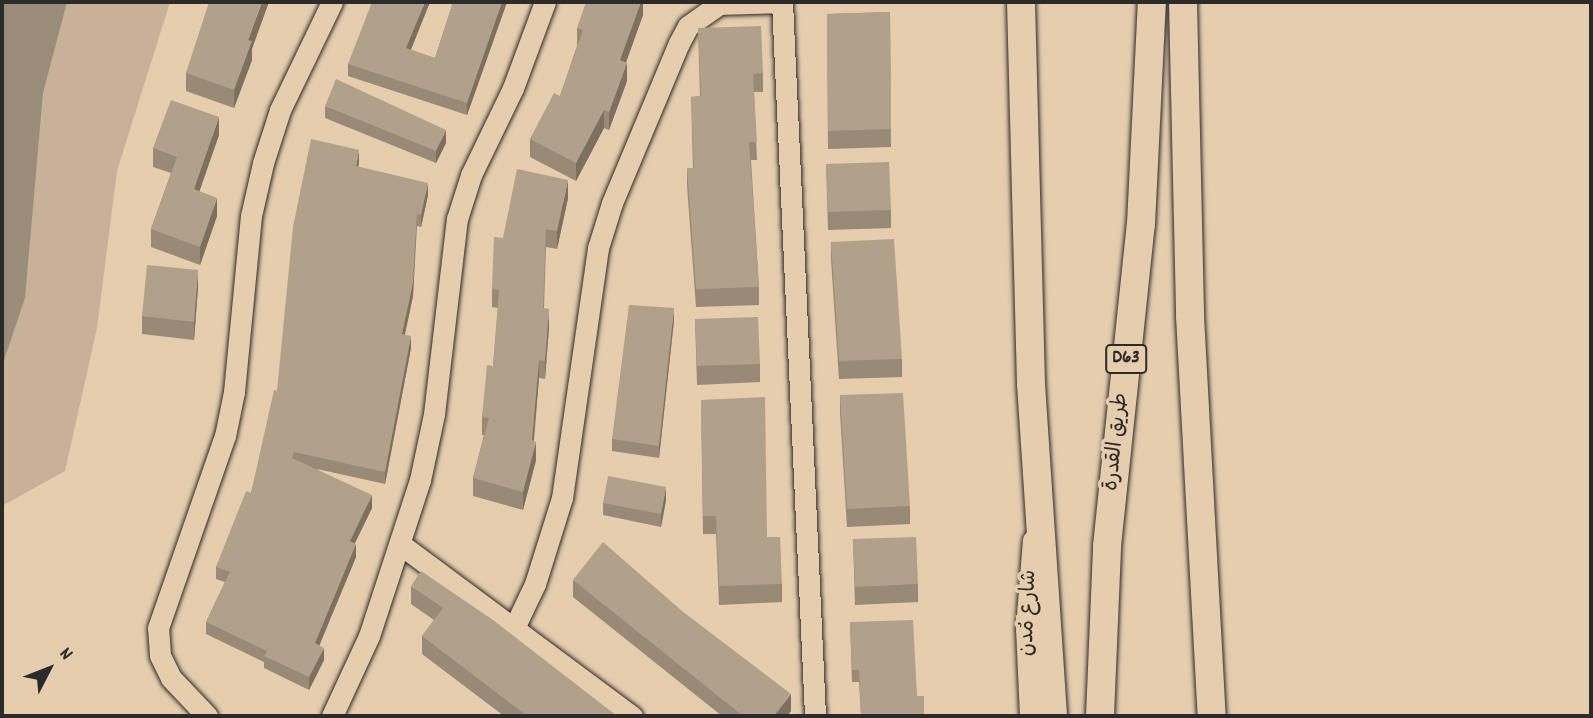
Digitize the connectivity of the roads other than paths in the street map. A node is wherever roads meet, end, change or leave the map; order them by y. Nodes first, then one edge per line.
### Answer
1 (332, 2) edge
2 (545, 2) edge
3 (1021, 2) edge
4 (1152, 2) edge
5 (1183, 2) edge
6 (1204, 2) edge
7 (1185, 83) junction
8 (1038, 510) junction
9 (400, 544) junction
10 (514, 628) junction
11 (207, 716) edge
12 (332, 716) edge
13 (632, 716) edge
14 (815, 716) edge
15 (1030, 716) edge
16 (1053, 716) edge
17 (1100, 716) edge
18 (1212, 716) edge

1 - 11 street
2 - 9 street
3 - 8 main road
4 - 17 main road, طريق القدرة / D63
5 - 7 main road
6 - 7 main road
7 - 18 main road
8 - 15 street, شارع مُدن
8 - 16 main road
9 - 10 street
9 - 12 street
10 - 13 street
10 - 14 street

